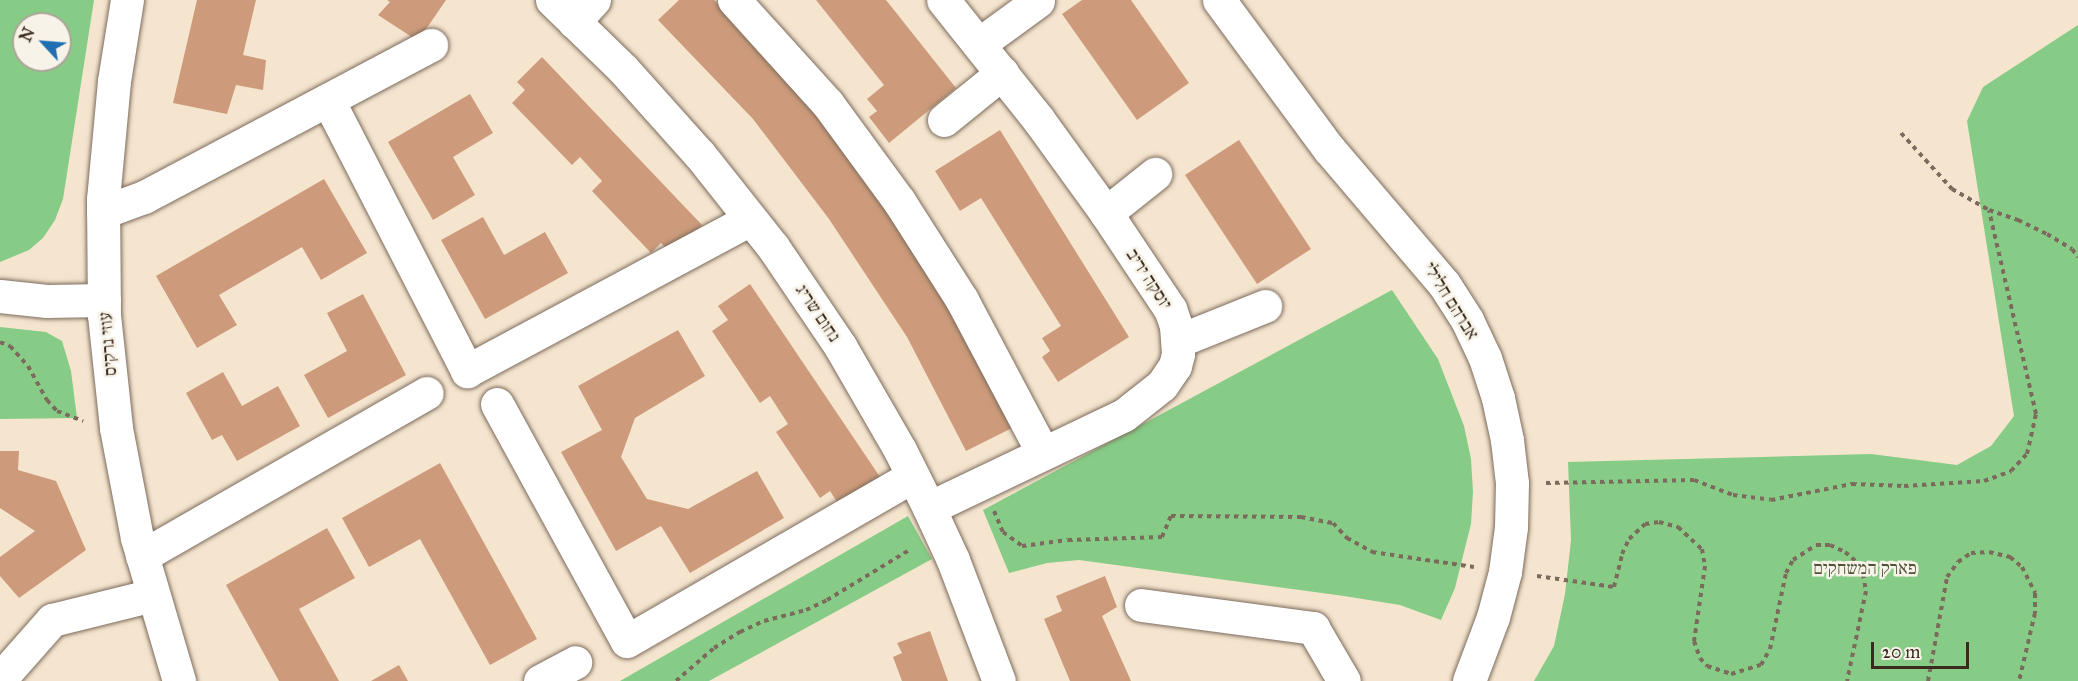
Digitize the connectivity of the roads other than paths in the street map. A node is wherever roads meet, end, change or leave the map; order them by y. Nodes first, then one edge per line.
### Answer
1 (127, 0) edge
2 (734, 0) edge
3 (943, 0) edge
4 (1219, 0) edge
5 (1038, 1) edge
6 (574, 7) edge
7 (980, 44) junction
8 (431, 45) dead end
9 (1002, 72) junction
10 (328, 100) junction
11 (944, 120) dead end
12 (1155, 174) dead end
13 (103, 212) junction
14 (1106, 213) junction
15 (750, 219) junction
16 (0, 296) edge
17 (104, 300) junction
18 (1265, 306) dead end
19 (1178, 341) junction
20 (427, 393) dead end
21 (496, 404) dead end
22 (1043, 453) junction
23 (913, 476) junction
24 (934, 520) junction
25 (142, 556) junction
26 (153, 595) junction
27 (1141, 605) dead end
28 (6, 660) edge
29 (575, 662) dead end
30 (1470, 675) edge
31 (179, 681) edge
32 (540, 681) edge
33 (999, 681) edge
34 (1344, 681) edge

1 - 13 street, עוזי נרקיס
2 - 22 street
3 - 7 street, יוסקה יריב
4 - 30 street, אברהם חלילי
5 - 7 street
6 - 15 street, נחום שריג
7 - 9 street, יוסקה יריב
8 - 10 street
9 - 11 street
9 - 14 street, יוסקה יריב
10 - 13 street
10 - 15 street
12 - 14 street
13 - 17 street, עוזי נרקיס
14 - 19 street, יוסקה יריב
15 - 23 street, נחום שריג
16 - 17 street
17 - 25 street, עוזי נרקיס
18 - 19 street
19 - 22 street, יוסקה יריב
20 - 25 street
21 - 23 street
22 - 24 street, יוסקה יריב
23 - 24 street, נחום שריג
24 - 33 street, נחום שריג
25 - 26 street, עוזי נרקיס
26 - 28 street
26 - 31 street, עוזי נרקיס
27 - 34 street
29 - 32 street

